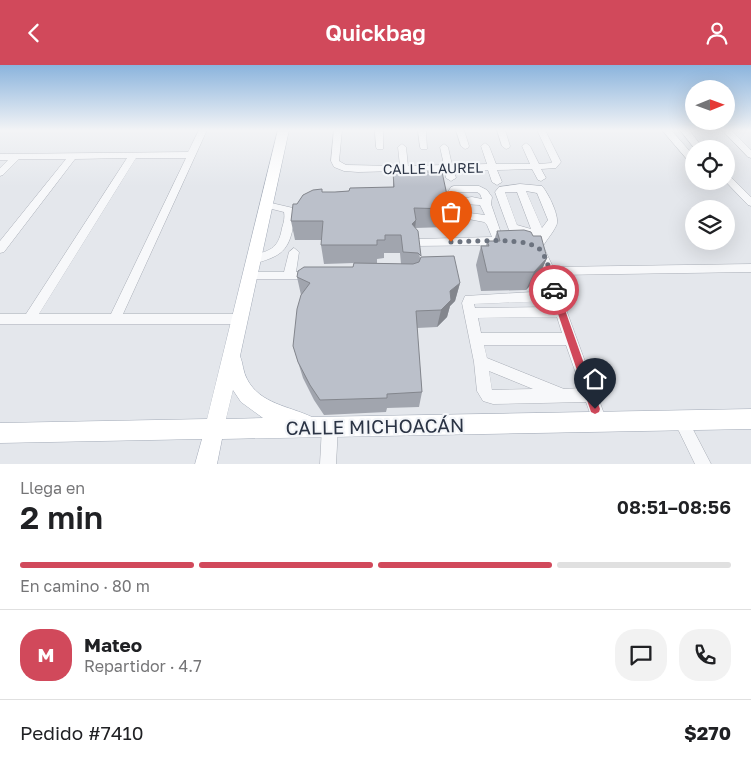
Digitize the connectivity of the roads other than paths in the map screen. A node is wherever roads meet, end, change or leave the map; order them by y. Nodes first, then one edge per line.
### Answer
1 (195, 149) edge
2 (280, 149) edge
3 (336, 149) edge
4 (402, 149) edge
5 (444, 149) edge
6 (486, 149) edge
7 (527, 149) edge
8 (550, 149) edge
9 (133, 155) junction
10 (192, 155) junction
11 (73, 156) junction
12 (0, 157) edge
13 (16, 157) junction
14 (536, 166) junction
15 (449, 167) junction
16 (493, 167) junction
17 (404, 168) junction
18 (358, 169) junction
19 (0, 173) edge
20 (451, 178) dead end
21 (541, 178) dead end
22 (405, 179) edge
23 (358, 181) dead end
24 (497, 182) dead end
25 (735, 186) edge
26 (520, 187) junction
27 (751, 203) edge
28 (267, 205) junction
29 (491, 222) junction
30 (541, 233) junction
31 (511, 242) junction
32 (417, 243) edge
33 (537, 247) junction
34 (0, 249) edge
35 (294, 252) dead end
36 (252, 268) junction
37 (751, 268) edge
38 (549, 271) junction
39 (289, 276) junction
40 (326, 276) edge
41 (555, 296) junction
42 (560, 312) junction
43 (471, 313) junction
44 (115, 318) junction
45 (0, 319) edge
46 (29, 319) junction
47 (239, 319) junction
48 (475, 339) junction
49 (570, 339) junction
50 (232, 353) junction
51 (481, 362) junction
52 (566, 395) junction
53 (590, 395) junction
54 (751, 419) edge
55 (681, 421) junction
56 (600, 422) junction
57 (322, 427) junction
58 (214, 430) junction
59 (0, 433) edge
60 (206, 464) edge
61 (328, 464) edge
62 (703, 464) edge

1 - 10 street
2 - 28 main road
3 - 18 street, CALLE LAUREL
4 - 17 street
5 - 15 street
6 - 16 street
7 - 14 street
8 - 14 street, CALLE LAUREL
9 - 10 street
9 - 11 street
9 - 46 street
10 - 44 street
11 - 13 street
11 - 34 street
12 - 13 street
13 - 19 street
14 - 16 street, CALLE LAUREL
14 - 21 street
15 - 16 street, CALLE LAUREL
15 - 17 street, CALLE LAUREL
15 - 20 street
16 - 24 street
17 - 18 street, CALLE LAUREL
17 - 22 street
18 - 23 street
25 - 27 street
26 - 30 street
26 - 30 street
26 - 30 street
28 - 36 main road
28 - 36 street
29 - 29 street
29 - 31 street
30 - 33 street
31 - 32 street
31 - 33 street
33 - 38 street
35 - 39 street
36 - 39 street
36 - 47 main road
37 - 38 street
38 - 41 street
39 - 40 street
41 - 42 street
41 - 43 street
42 - 43 street
42 - 49 street
43 - 48 street
44 - 46 street
44 - 47 street
45 - 46 street
47 - 50 main road
48 - 49 street
48 - 51 street
49 - 53 street
50 - 57 main road
50 - 58 main road
51 - 52 street
51 - 52 street
52 - 53 street
53 - 56 street
54 - 55 main road, CALLE MICHOACÁN
55 - 56 main road, CALLE MICHOACÁN
55 - 62 street
56 - 57 main road, CALLE MICHOACÁN
57 - 58 main road, CALLE MICHOACÁN
57 - 61 street
58 - 59 main road, CALLE MICHOACÁN
58 - 60 main road

